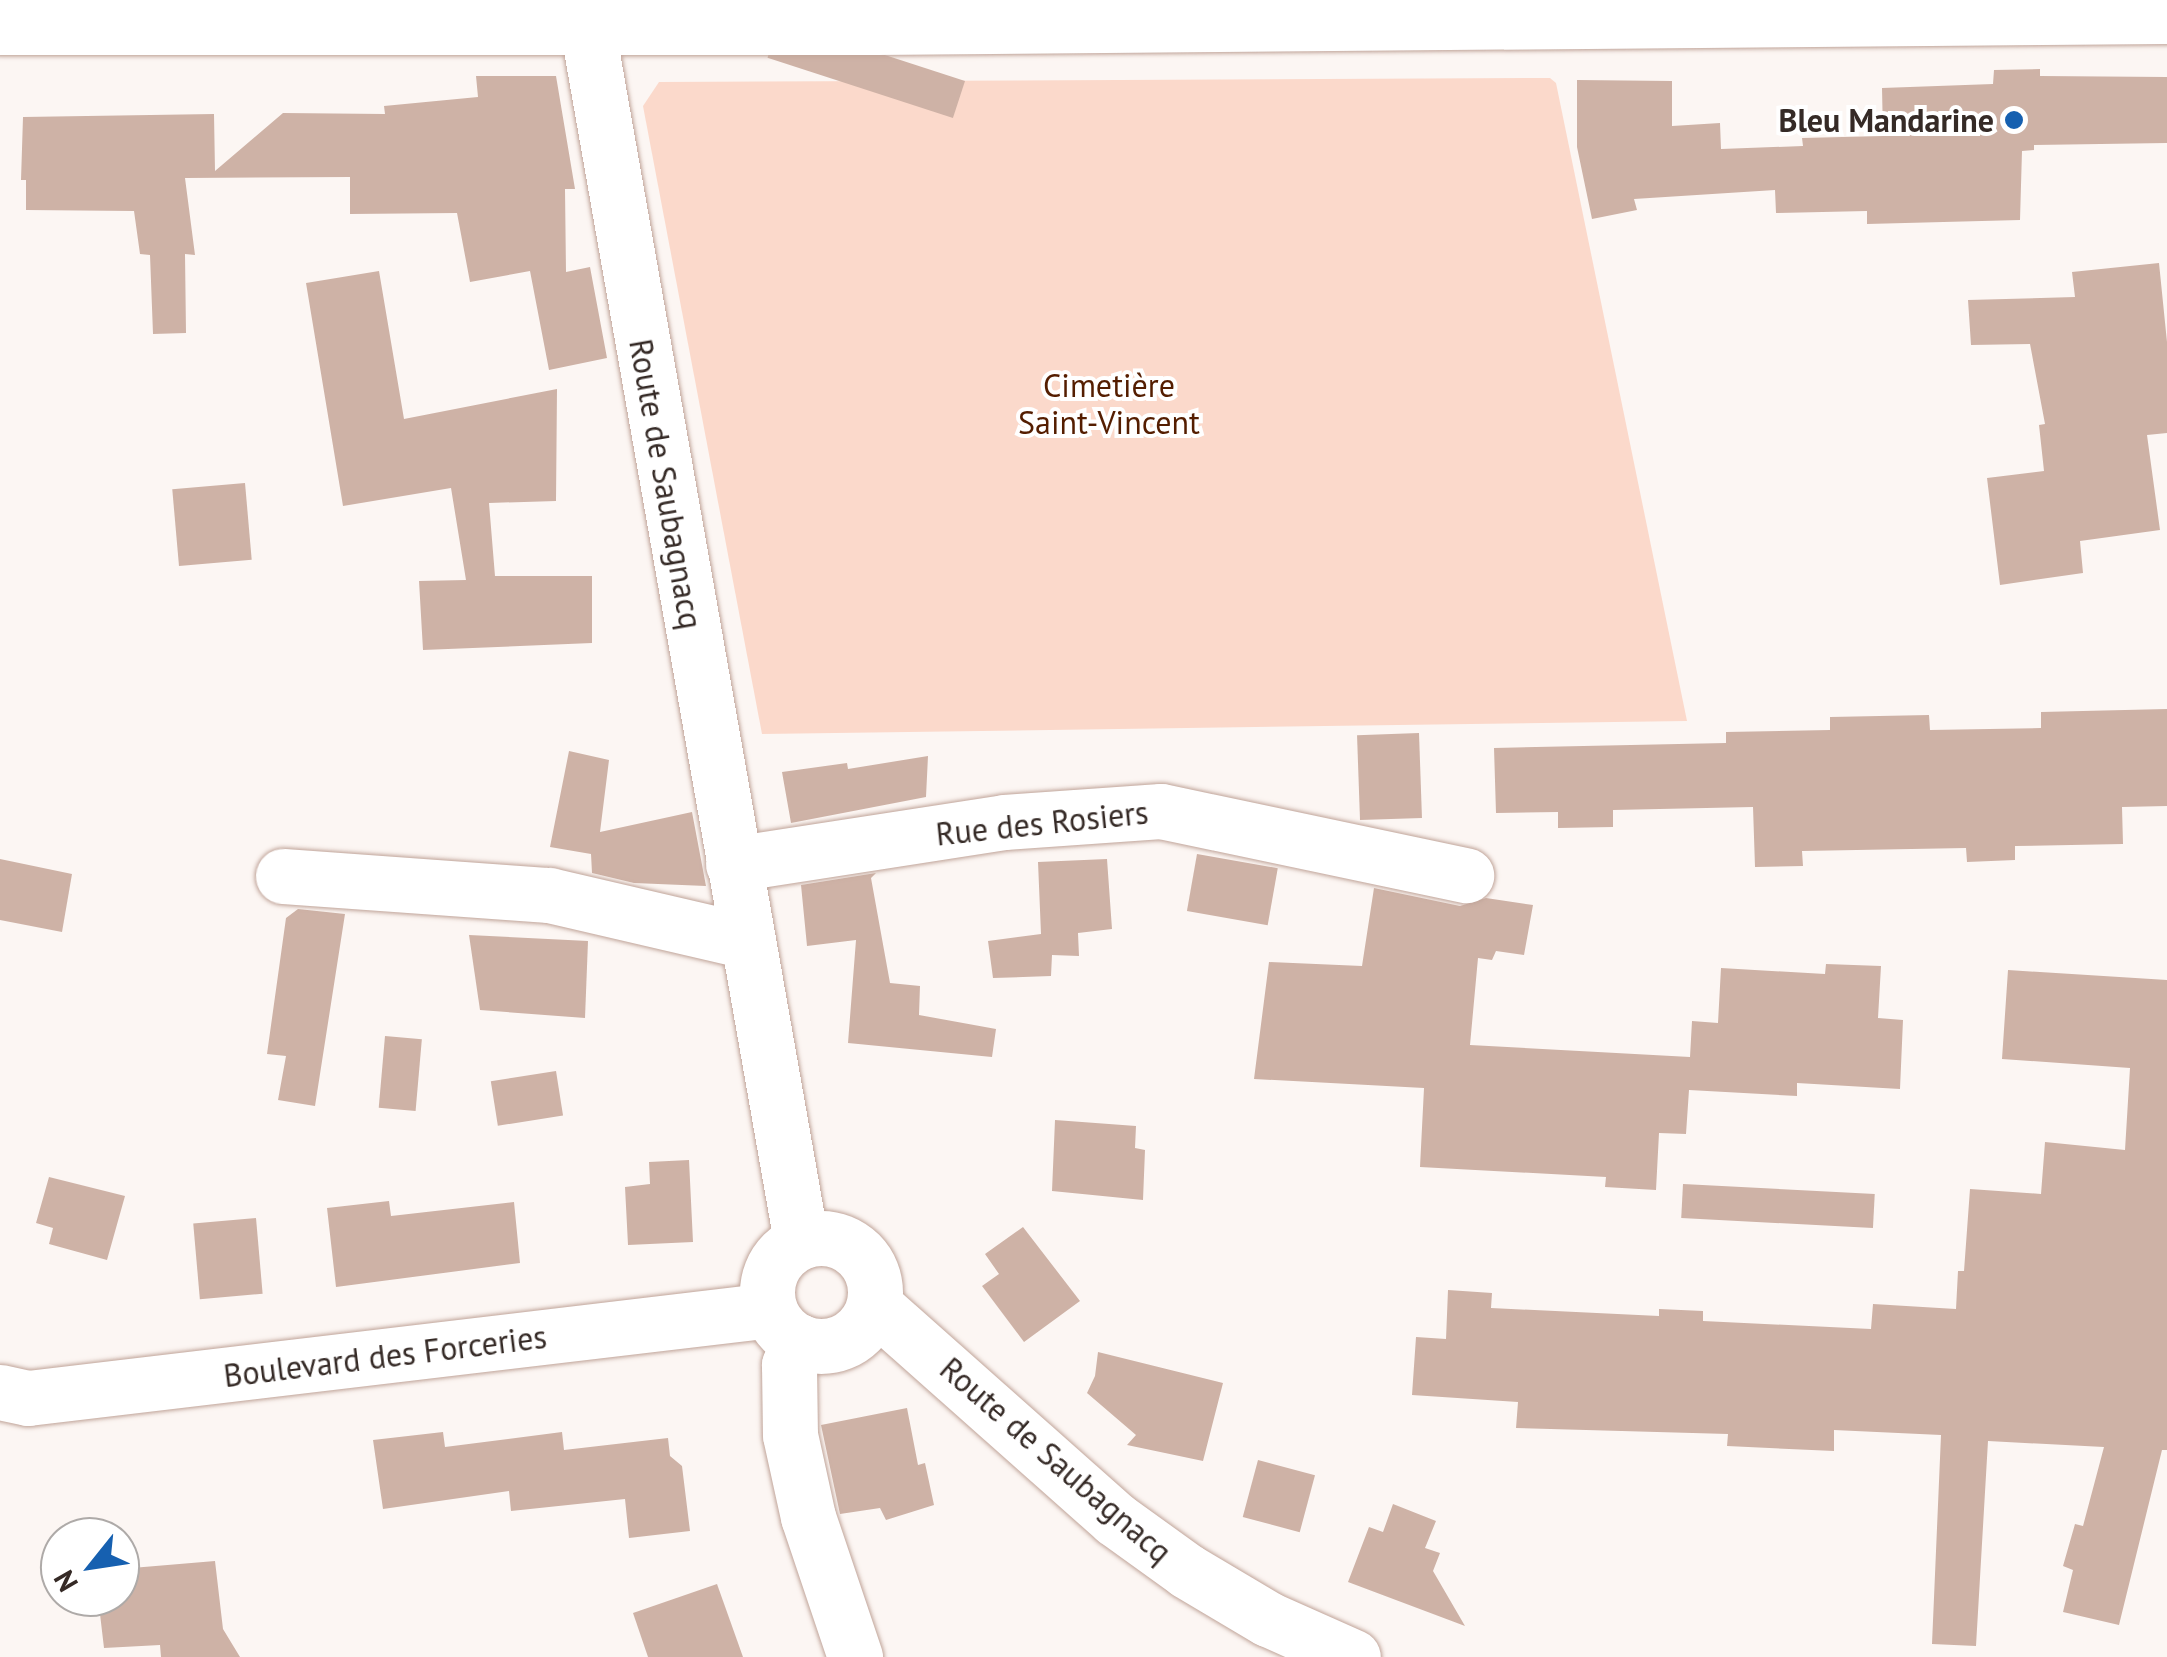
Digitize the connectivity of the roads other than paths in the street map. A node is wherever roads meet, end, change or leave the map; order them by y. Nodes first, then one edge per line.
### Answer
1 (758, 13) edge
2 (2167, 16) edge
3 (586, 26) junction
4 (0, 27) edge
5 (733, 864) junction
6 (1466, 875) dead end
7 (282, 876) dead end
8 (746, 941) junction
9 (802, 1240) junction
10 (874, 1305) junction
11 (784, 1325) junction
12 (0, 1392) edge
13 (856, 1657) edge
14 (1353, 1657) edge

1 - 2 street
1 - 3 street
3 - 4 street
3 - 5 street, Route de Saubagnacq
5 - 6 street, Rue des Rosiers
5 - 8 street, Route de Saubagnacq
7 - 8 street
8 - 9 street, Route de Saubagnacq
9 - 10 street
9 - 11 street
10 - 11 street
10 - 14 street, Route de Saubagnacq
11 - 12 street, Boulevard des Forceries
11 - 13 street

